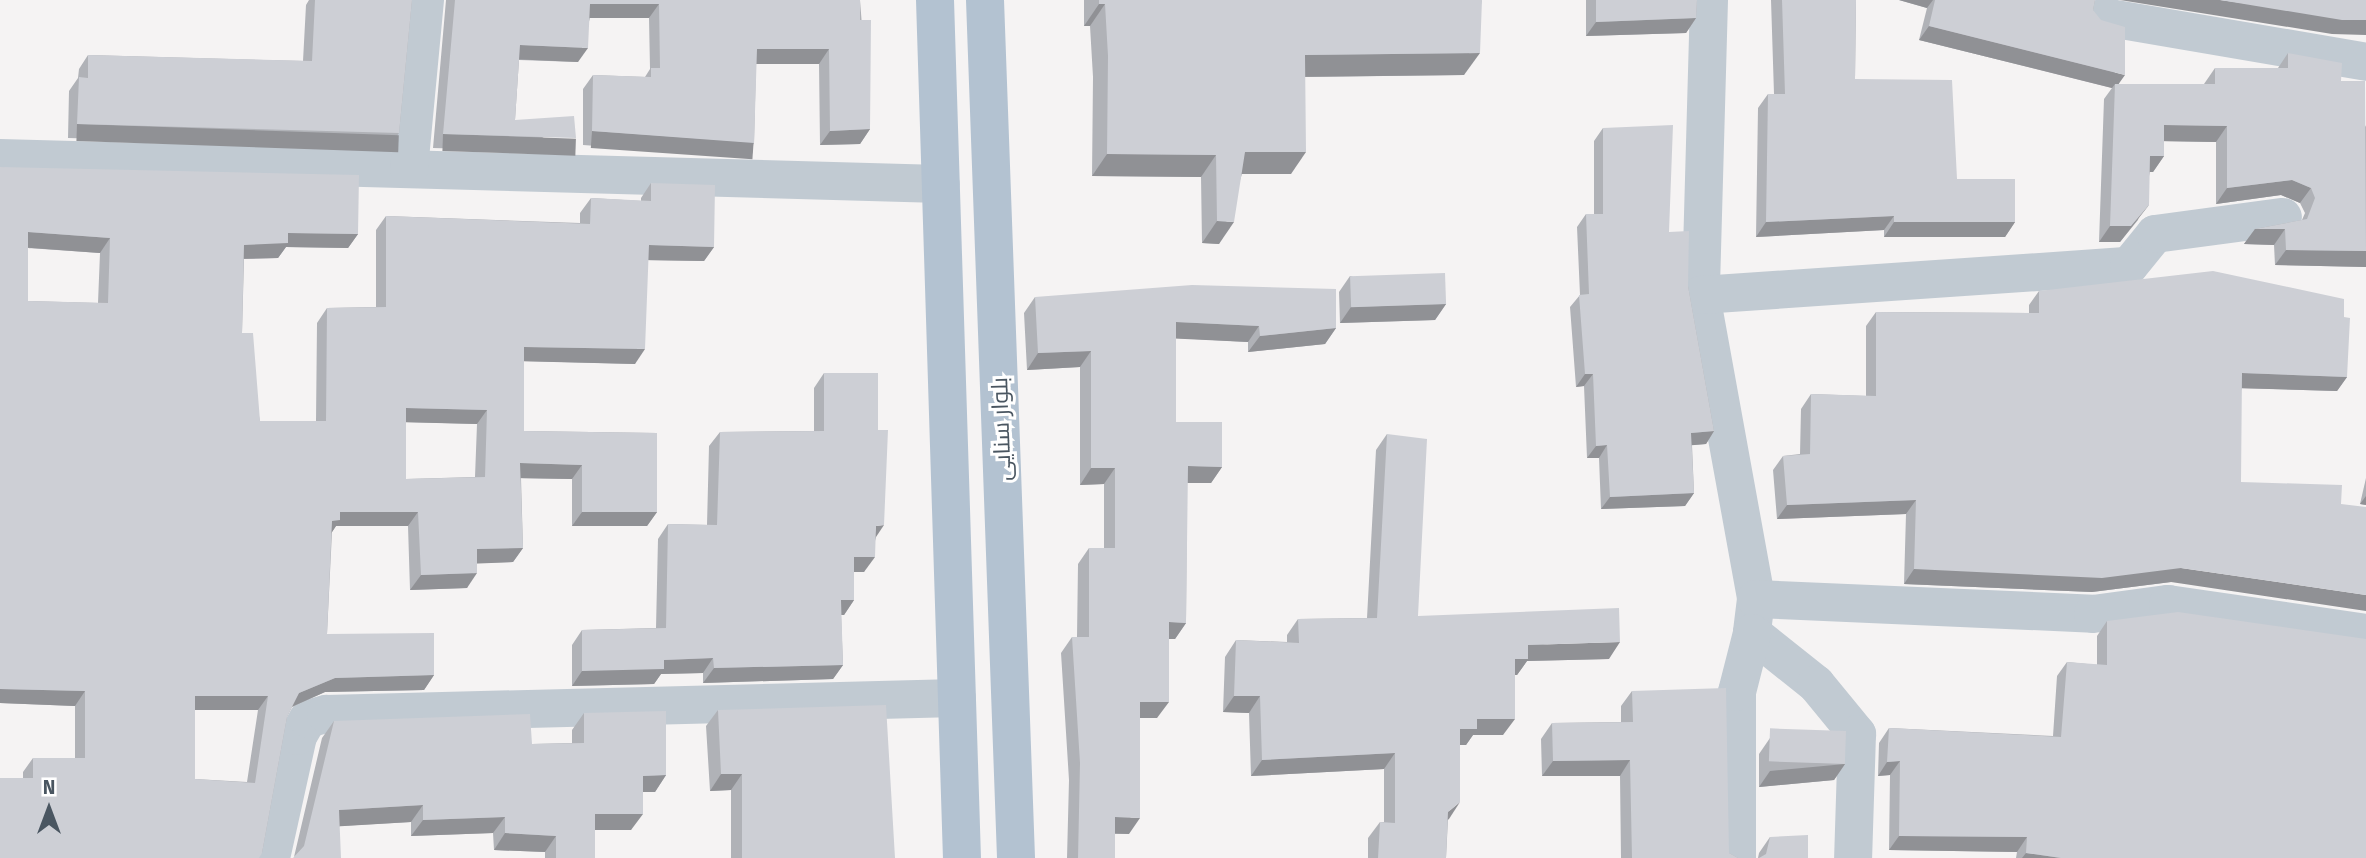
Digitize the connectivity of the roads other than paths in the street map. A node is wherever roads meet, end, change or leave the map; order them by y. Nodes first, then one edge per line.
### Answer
1 (425, 0) edge
2 (935, 0) edge
3 (985, 0) edge
4 (1709, 0) edge
5 (2104, 17) dead end
6 (2366, 62) edge
7 (0, 158) edge
8 (409, 169) junction
9 (941, 184) junction
10 (2283, 217) dead end
11 (1701, 295) junction
12 (1754, 616) junction
13 (2366, 633) edge
14 (957, 698) junction
15 (271, 858) edge
16 (962, 858) edge
17 (1016, 858) edge
18 (1738, 858) edge
19 (1853, 858) edge

1 - 8 street
2 - 9 main road
3 - 17 main road, بلوار سنایی
4 - 11 street
5 - 6 street
7 - 8 street
8 - 9 street
9 - 14 main road
10 - 11 street
11 - 12 street
12 - 13 street
12 - 18 street
12 - 19 street
14 - 15 street
14 - 16 main road

